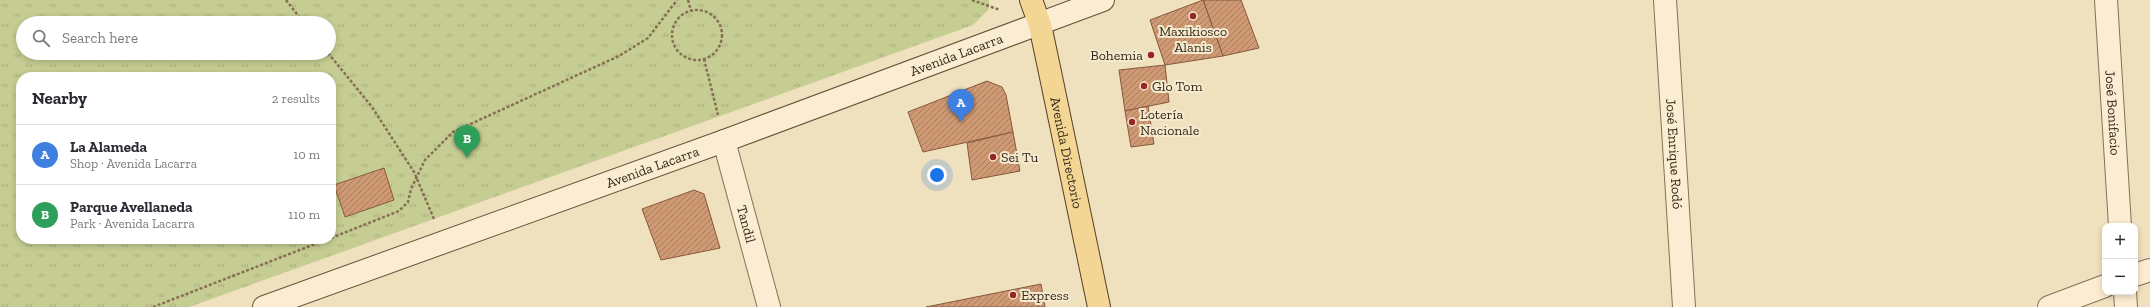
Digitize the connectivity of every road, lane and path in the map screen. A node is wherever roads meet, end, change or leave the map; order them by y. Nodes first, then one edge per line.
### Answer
1 (286, 0) edge
2 (677, 0) edge
3 (688, 0) edge
4 (1031, 0) edge
5 (1103, 0) edge
6 (1665, 0) edge
7 (2106, 0) edge
8 (691, 11) junction
9 (299, 16) edge
10 (1040, 25) junction
11 (704, 59) junction
12 (334, 60) edge
13 (724, 140) junction
14 (417, 178) junction
15 (2120, 223) edge
16 (336, 236) edge
17 (444, 242) junction
18 (315, 244) edge
19 (2150, 270) edge
20 (2138, 274) edge
21 (2102, 287) edge
22 (2124, 295) edge
23 (153, 307) edge
24 (264, 307) edge
25 (769, 307) edge
26 (1099, 307) edge
27 (1684, 307) edge
28 (2049, 307) edge
29 (2126, 307) edge

1 - 9 path
2 - 14 path
3 - 8 path
4 - 10 main road, Avenida Directorio
5 - 10 street, Avenida Lacarra
6 - 27 street, José Enrique Rodó
7 - 15 street, José Bonifacio
8 - 11 path
8 - 11 path
10 - 13 street, Avenida Lacarra
10 - 26 main road, Avenida Directorio
11 - 13 path
12 - 14 path
13 - 17 street, Avenida Lacarra
13 - 25 street, Tandil
14 - 16 path
14 - 17 path
17 - 24 street, Avenida Lacarra
18 - 23 path
19 - 20 street
21 - 28 street
22 - 29 street

